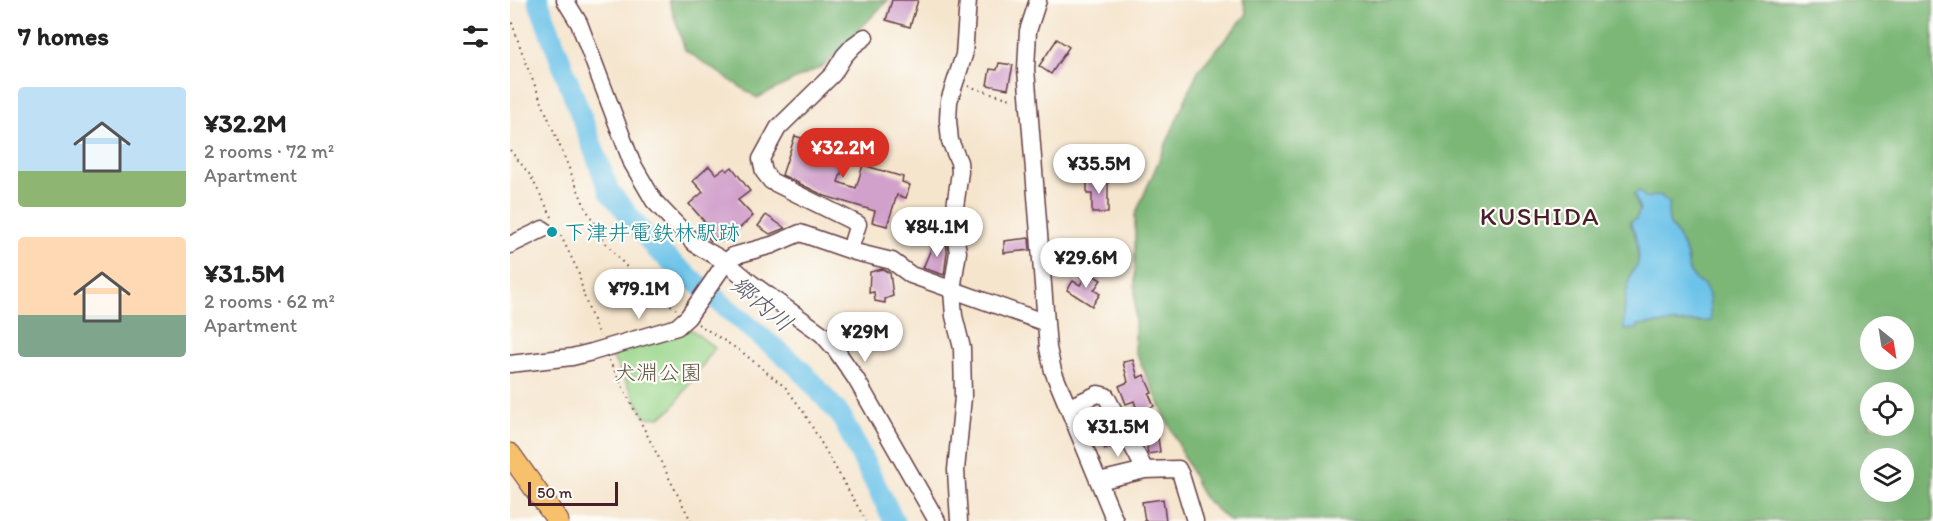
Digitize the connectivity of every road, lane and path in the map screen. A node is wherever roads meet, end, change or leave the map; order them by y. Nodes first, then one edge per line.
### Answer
1 (565, 0) edge
2 (968, 0) edge
3 (1038, 0) edge
4 (510, 17) edge
5 (865, 37) dead end
6 (956, 80) junction
7 (1029, 104) junction
8 (543, 229) dead end
9 (800, 232) junction
10 (853, 240) junction
11 (510, 245) edge
12 (892, 261) junction
13 (725, 264) junction
14 (952, 290) junction
15 (688, 317) junction
16 (1046, 323) junction
17 (510, 364) edge
18 (1069, 407) junction
19 (510, 454) edge
20 (1145, 470) junction
21 (1099, 481) junction
22 (558, 521) edge
23 (866, 521) edge
24 (937, 521) edge
25 (959, 521) edge
26 (1115, 521) edge
27 (1195, 521) edge

1 - 13 street
2 - 6 street
3 - 7 street
4 - 15 path
5 - 10 street
6 - 7 path
6 - 14 street
7 - 16 street
8 - 11 street
9 - 10 street
9 - 12 street
9 - 13 street
10 - 12 street
12 - 14 street
13 - 15 street
13 - 24 street
14 - 16 street
14 - 25 street
15 - 17 street
15 - 23 path
16 - 18 street
18 - 20 street
18 - 21 street
19 - 22 main road
20 - 21 street
20 - 27 street
21 - 26 street

